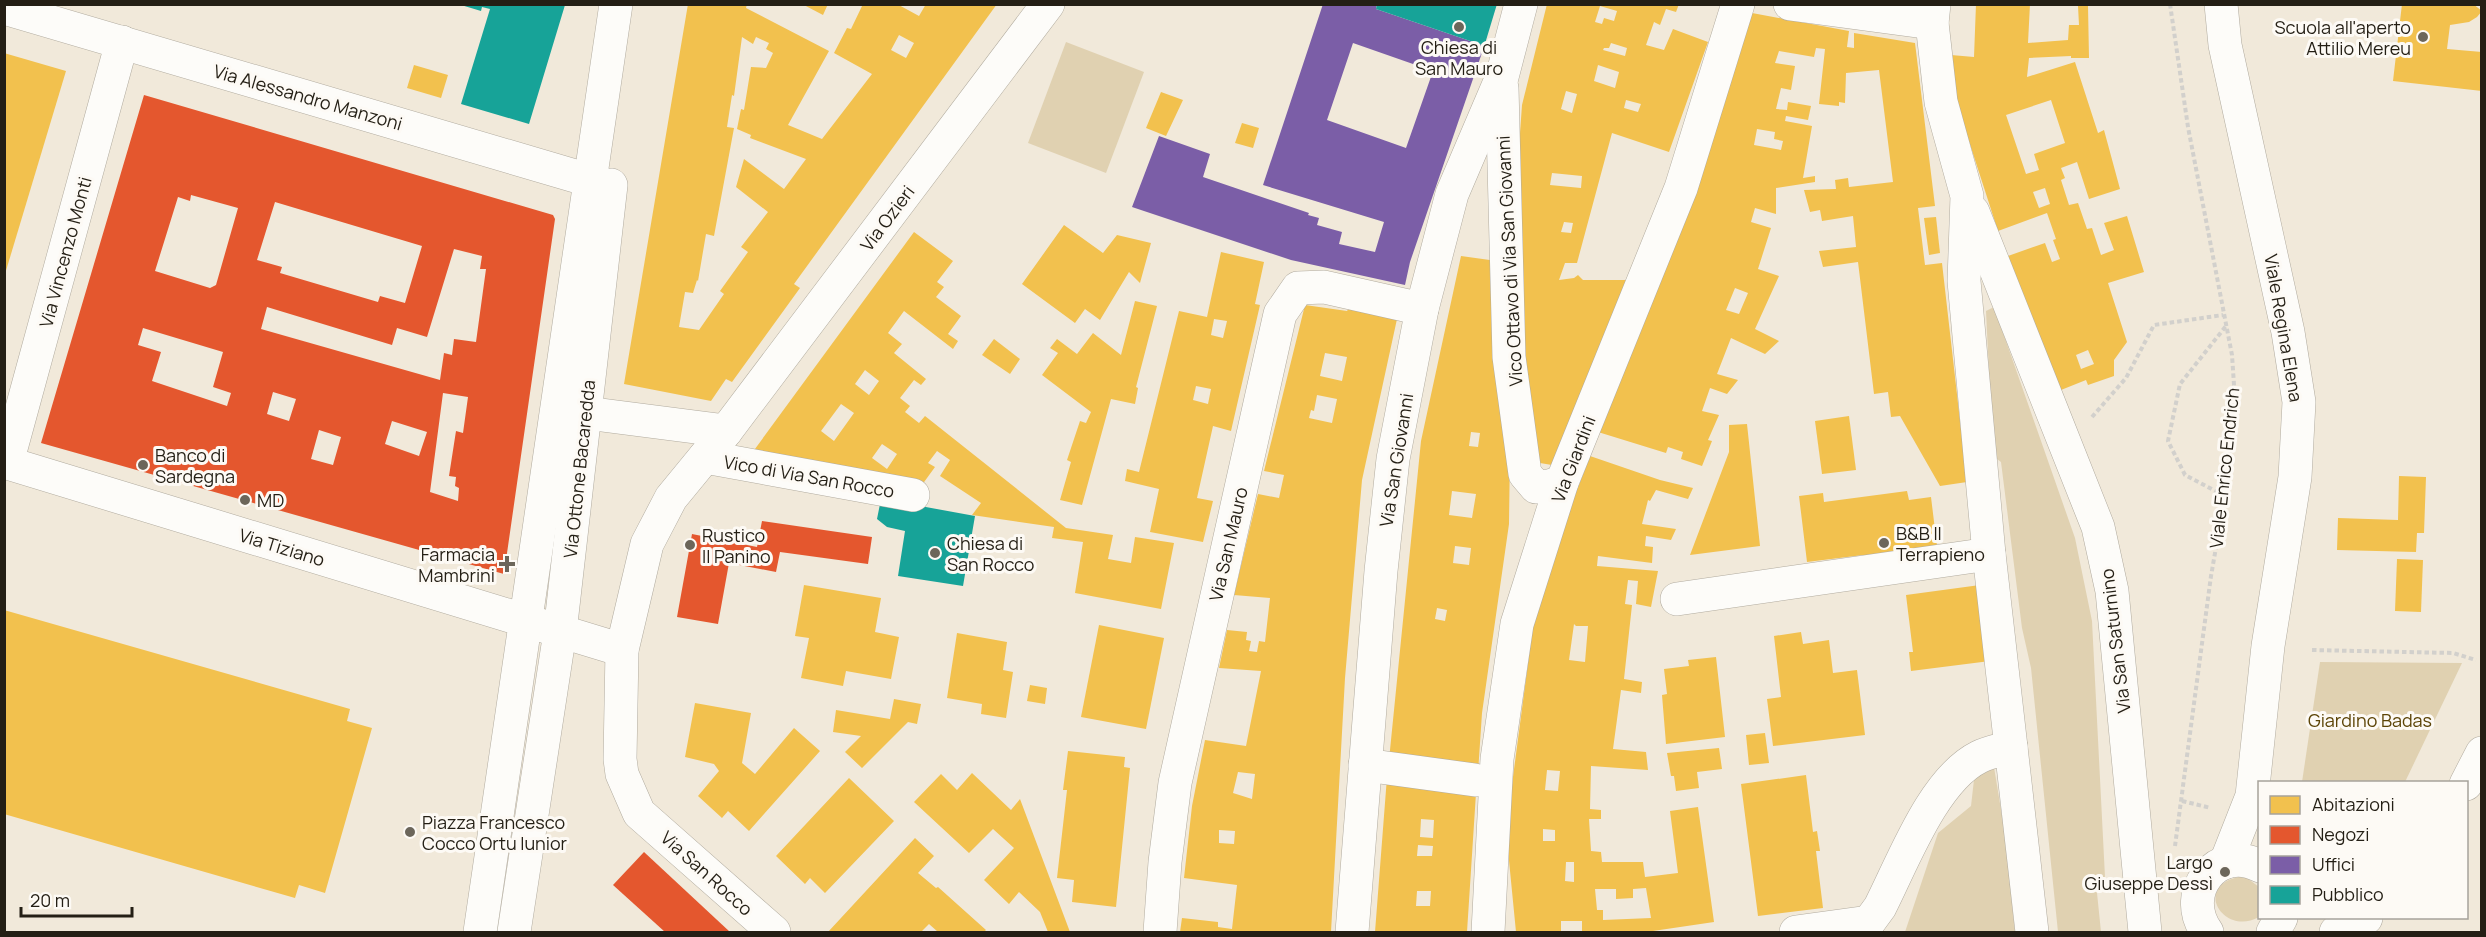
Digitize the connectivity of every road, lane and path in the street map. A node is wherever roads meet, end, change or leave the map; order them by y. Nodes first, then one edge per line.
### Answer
1 (616, 4) edge
2 (639, 4) edge
3 (1048, 4) edge
4 (1521, 4) edge
5 (1738, 4) edge
6 (1790, 4) edge
7 (2170, 4) edge
8 (2220, 4) edge
9 (4, 8) edge
10 (1933, 14) edge
11 (122, 42) junction
12 (1502, 77) junction
13 (600, 183) junction
14 (1967, 196) junction
15 (1422, 309) junction
16 (2223, 315) junction
17 (2226, 326) junction
18 (586, 412) junction
19 (2090, 419) dead end
20 (726, 431) junction
21 (705, 457) junction
22 (6, 462) edge
23 (1562, 483) junction
24 (913, 495) dead end
25 (2225, 496) junction
26 (1989, 554) junction
27 (1677, 599) dead end
28 (524, 621) junction
29 (560, 632) junction
30 (622, 650) junction
31 (2312, 650) dead end
32 (2476, 660) dead end
33 (2011, 747) junction
34 (2481, 753) edge
35 (1365, 765) junction
36 (1475, 780) dead end
37 (2467, 781) edge
38 (2252, 796) junction
39 (2182, 801) junction
40 (2214, 809) dead end
41 (639, 813) joint
42 (2258, 826) edge
43 (2175, 847) dead end
44 (2226, 862) junction
45 (2258, 866) edge
46 (1491, 897) junction
47 (2280, 919) edge
48 (2365, 919) edge
49 (2200, 924) edge
50 (2145, 932) edge
51 (480, 933) edge
52 (514, 933) edge
53 (774, 933) edge
54 (1160, 933) edge
55 (1352, 933) edge
56 (1488, 933) edge
57 (1499, 933) edge
58 (1796, 933) edge
59 (2032, 933) edge
60 (2273, 933) edge
61 (2336, 933) edge

1 - 13 street
2 - 13 street, Via Ottone Bacaredda
3 - 20 street, Via Ozieri
4 - 12 street, Via San Giovanni
5 - 23 street, Via Giardini
6 - 10 street
7 - 16 path, Viale Enrico Endrich
8 - 38 street, Viale Regina Elena
9 - 11 street, Via Alessandro Manzoni
10 - 14 street, Via San Saturnino
11 - 13 street, Via Alessandro Manzoni
11 - 22 street, Via Vincenzo Monti
12 - 15 street, Via San Giovanni
12 - 23 street, Vico Ottavo di Via San Giovanni
13 - 18 street, Via Ottone Bacaredda
13 - 28 street
14 - 26 street, Via San Saturnino
14 - 50 street, Via San Saturnino
15 - 35 street, Via San Giovanni
15 - 54 street, Via San Mauro
16 - 17 path, Viale Enrico Endrich
16 - 19 path
17 - 25 path, Viale Enrico Endrich
17 - 25 path
18 - 20 street
18 - 29 street, Via Ottone Bacaredda
20 - 21 street, Via Ozieri
21 - 24 street, Vico di Via San Rocco
21 - 30 street, Via Ozieri
22 - 28 street, Via Tiziano
23 - 46 street, Via Giardini
25 - 39 path, Viale Enrico Endrich
26 - 27 street
26 - 33 street, Via San Saturnino
28 - 29 street, Via Tiziano
28 - 51 street
29 - 30 street, Via Tiziano
29 - 52 street, Via Ottone Bacaredda
30 - 41 street, Via Ozieri
31 - 32 path
33 - 58 street
33 - 59 street, Via San Saturnino
34 - 37 street
35 - 36 street
35 - 55 street, Via San Giovanni
38 - 42 street, Viale Regina Elena
38 - 44 street, Viale Regina Elena
39 - 40 path
39 - 43 path, Viale Enrico Endrich
41 - 53 street, Via San Rocco
44 - 45 street
44 - 49 street
46 - 56 street, Via Giardini
46 - 57 street
47 - 60 street
48 - 61 street
49 - 50 street, Via San Saturnino

